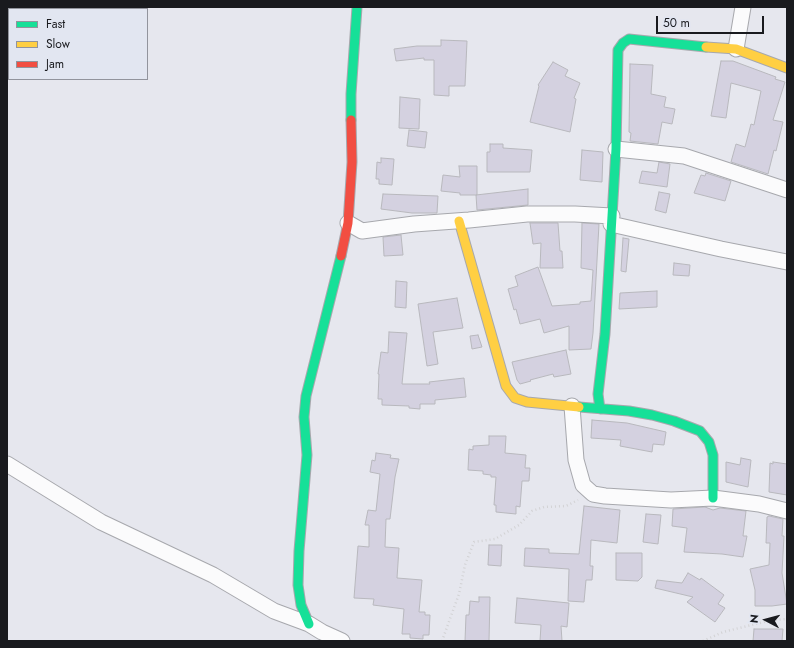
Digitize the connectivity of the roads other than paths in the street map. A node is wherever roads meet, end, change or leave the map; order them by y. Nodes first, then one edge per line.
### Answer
1 (357, 7) edge
2 (743, 7) edge
3 (736, 49) junction
4 (787, 68) edge
5 (616, 149) junction
6 (787, 190) edge
7 (612, 220) junction
8 (459, 221) junction
9 (348, 223) junction
10 (787, 262) edge
11 (572, 406) junction
12 (600, 409) junction
13 (7, 464) edge
14 (714, 498) junction
15 (787, 511) edge
16 (308, 624) junction
17 (320, 637) edge
18 (342, 641) edge

1 - 9 street
2 - 3 street
3 - 4 street
3 - 5 street
5 - 6 street
5 - 7 street
7 - 8 street
7 - 10 street
7 - 12 street
8 - 9 street
8 - 11 street
9 - 16 street
11 - 12 street
11 - 14 street
12 - 14 street
13 - 16 street
14 - 15 street
16 - 17 street
17 - 18 street

